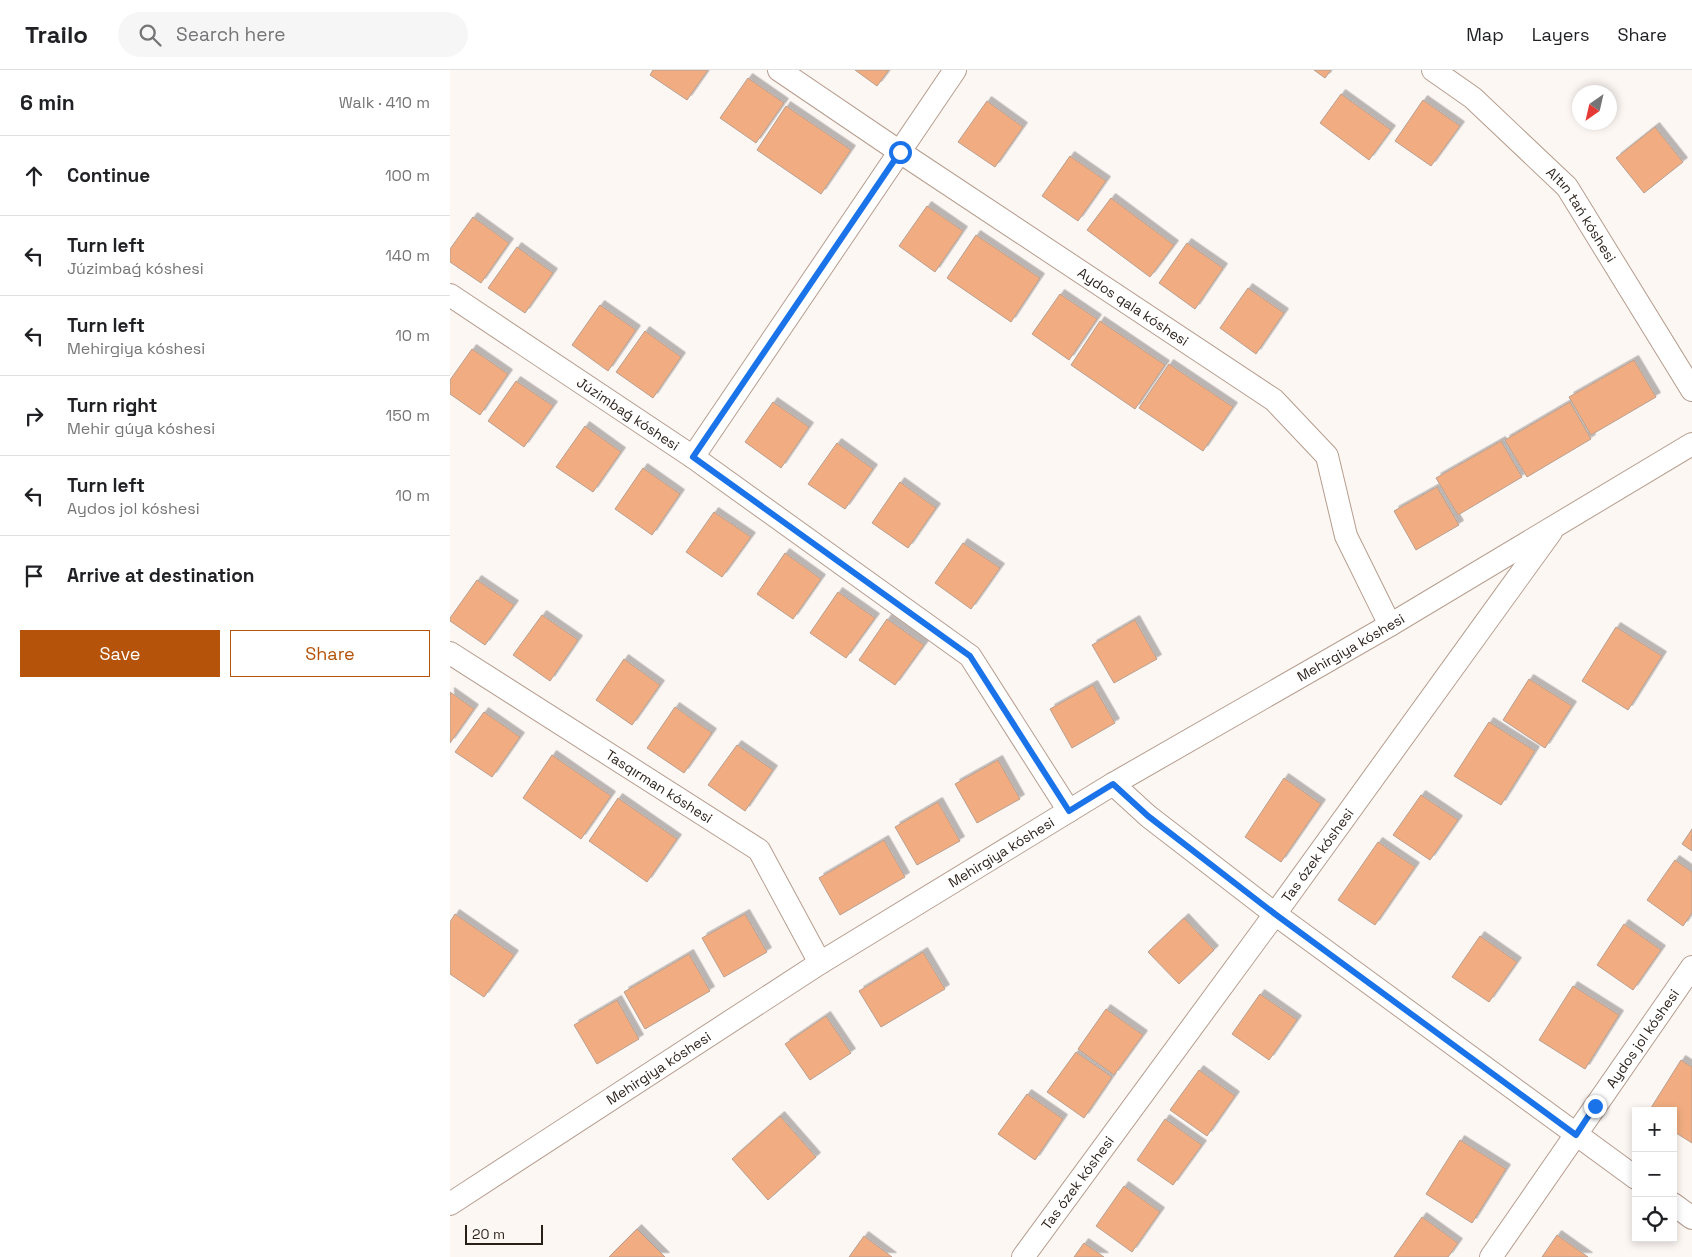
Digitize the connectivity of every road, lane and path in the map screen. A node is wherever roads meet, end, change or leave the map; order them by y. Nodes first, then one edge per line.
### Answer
1 (779, 70) edge
2 (955, 70) edge
3 (1433, 70) edge
4 (900, 152) junction
5 (450, 295) edge
6 (1692, 390) edge
7 (1692, 444) edge
8 (693, 457) junction
9 (1556, 525) junction
10 (1390, 625) junction
11 (450, 653) edge
12 (1113, 784) junction
13 (1069, 811) junction
14 (1275, 914) junction
15 (820, 963) junction
16 (1692, 967) edge
17 (1576, 1135) junction
18 (1632, 1175) edge
19 (450, 1204) edge
20 (1677, 1207) edge
21 (1692, 1218) edge
22 (1023, 1257) edge
23 (1491, 1257) edge

1 - 4 street, Aydos qala kóshesi
2 - 4 street
3 - 6 street, Altın tań kóshesi
4 - 8 street
4 - 10 street, Aydos qala kóshesi
5 - 8 street, Júzimbaǵ kóshesi
7 - 9 street, Mehirgiya kóshesi
8 - 13 street, Júzimbaǵ kóshesi
9 - 10 street, Mehirgiya kóshesi
9 - 14 street, Tas ózek kóshesi
10 - 12 street, Mehirgiya kóshesi
11 - 15 street, Tasqırman kóshesi
12 - 13 street, Mehirgiya kóshesi
12 - 14 street
13 - 15 street, Mehirgiya kóshesi
14 - 17 street
14 - 22 street, Tas ózek kóshesi
15 - 19 street, Mehirgiya kóshesi
16 - 17 street, Aydos jol kóshesi
17 - 18 street
17 - 23 street, Aydos jol kóshesi
20 - 21 street

